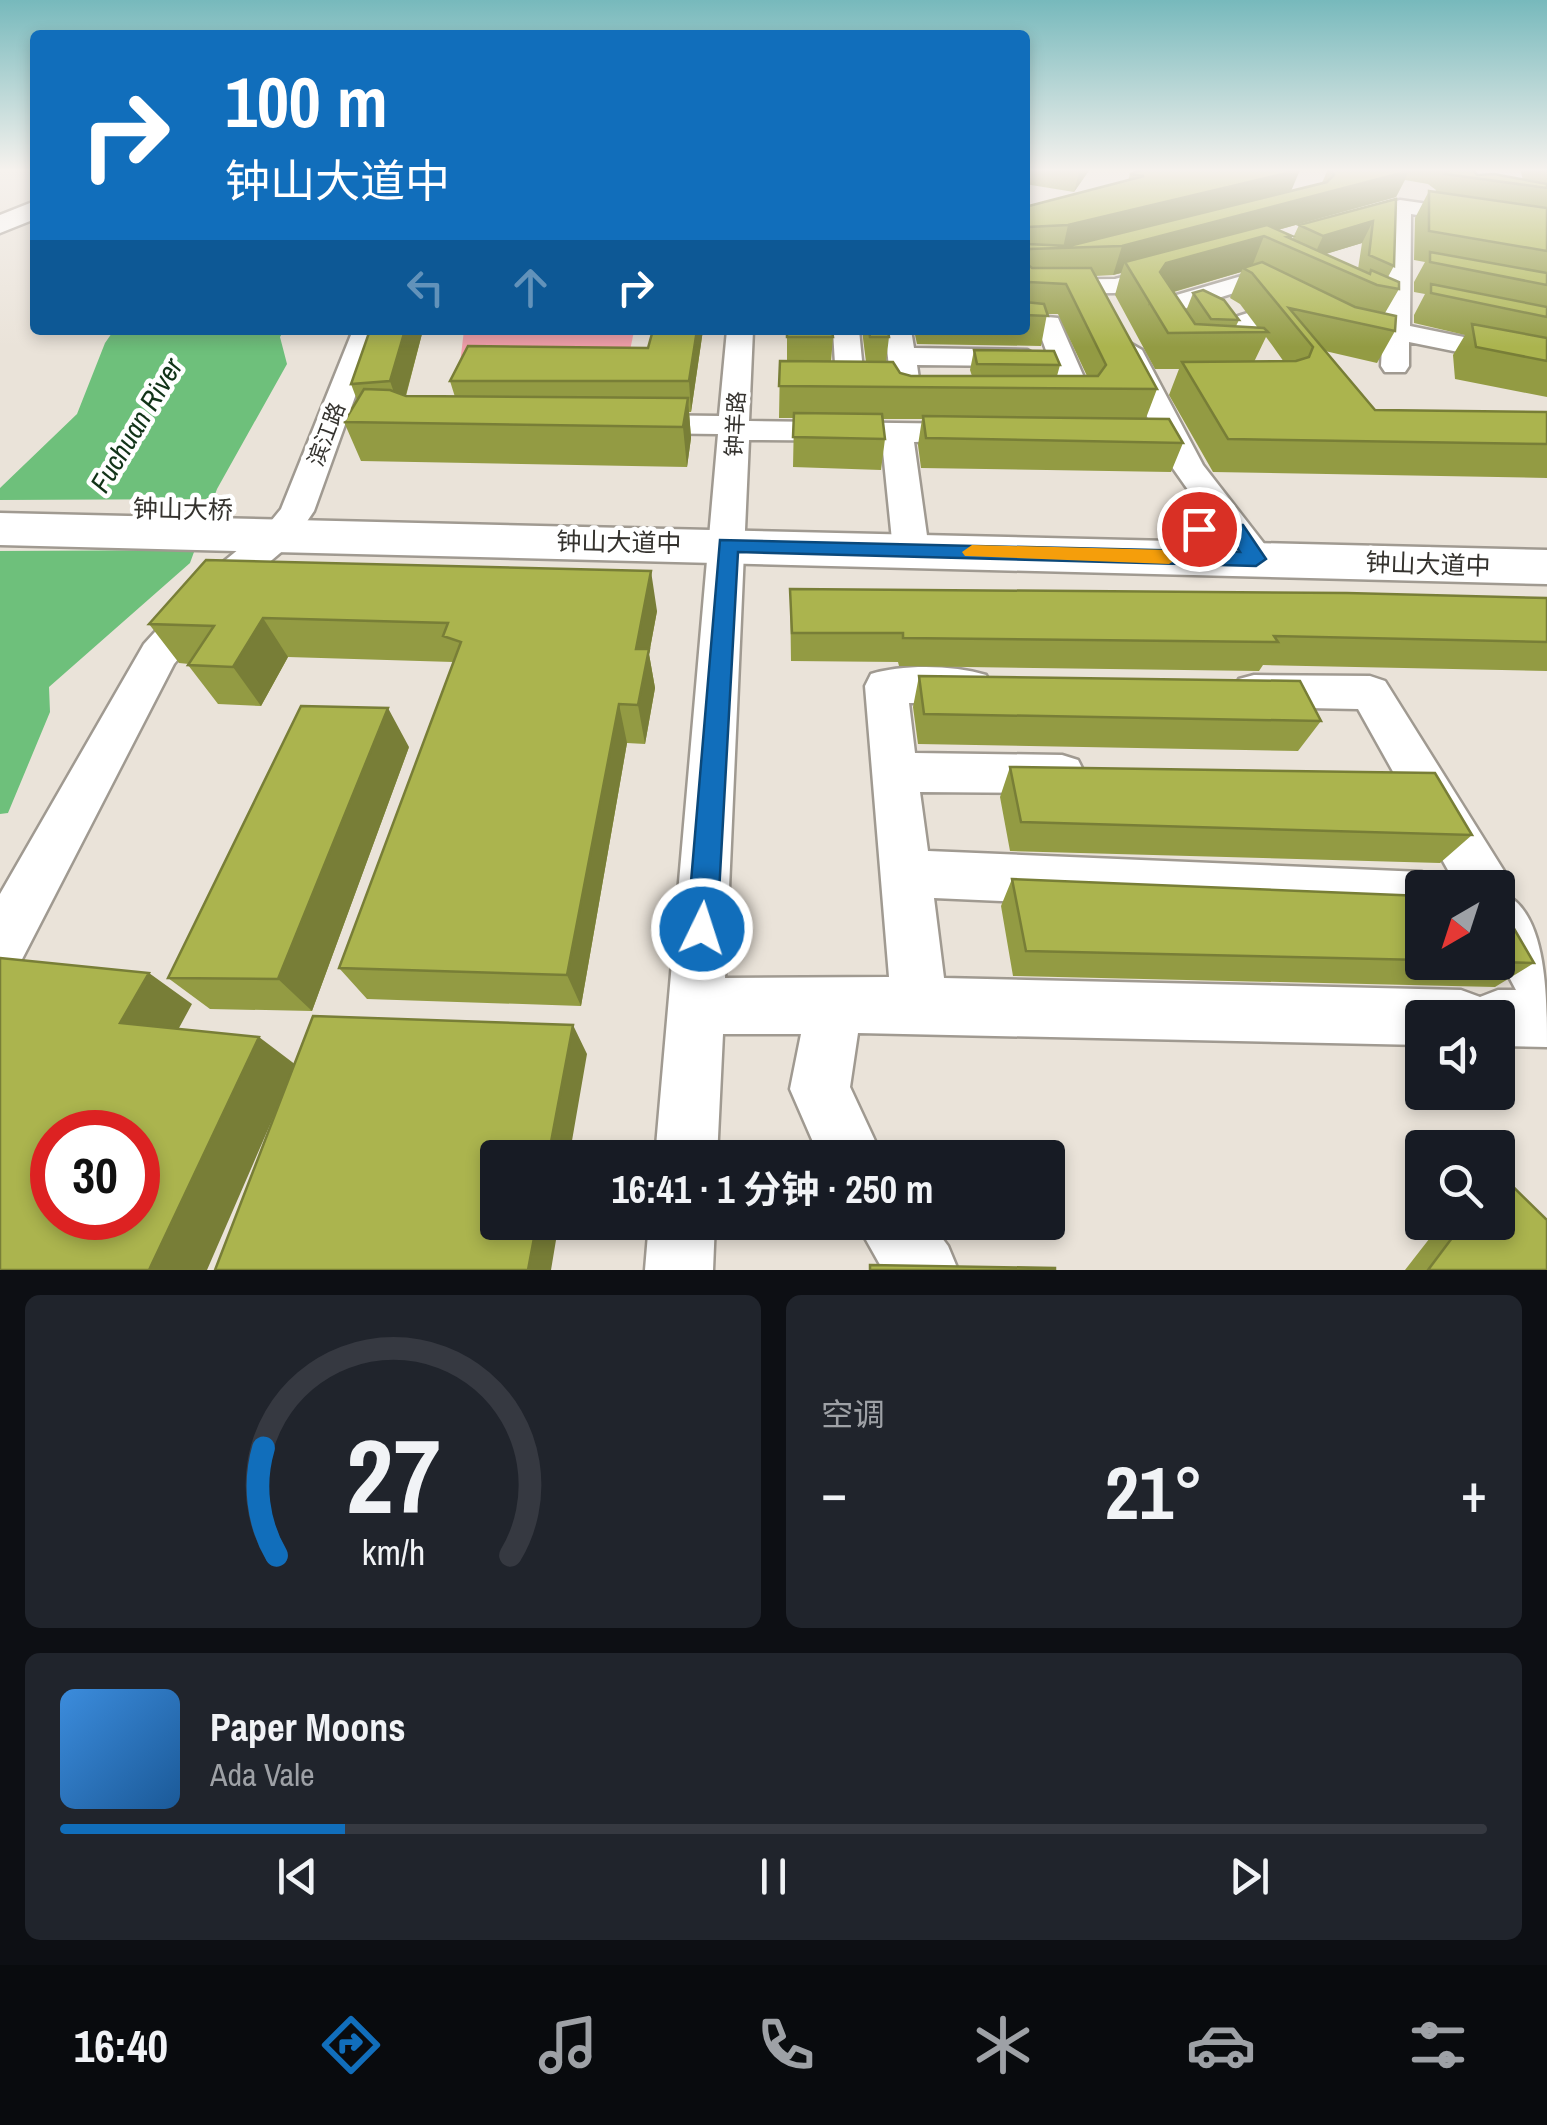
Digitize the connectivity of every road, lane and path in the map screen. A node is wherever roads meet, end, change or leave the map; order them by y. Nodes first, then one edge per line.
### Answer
1 (1404, 228) edge
2 (1492, 228) edge
3 (1547, 250) edge
4 (1030, 264) edge
5 (1188, 267) edge
6 (1097, 286) junction
7 (1030, 287) edge
8 (1200, 296) junction
9 (1394, 316) junction
10 (1030, 323) edge
11 (1238, 325) junction
12 (1366, 332) edge
13 (363, 335) edge
14 (741, 335) edge
15 (846, 335) edge
16 (1208, 350) edge
17 (1258, 352) edge
18 (901, 356) edge
19 (1063, 359) junction
20 (1547, 362) edge
21 (812, 380) edge
22 (850, 380) junction
23 (1144, 382) junction
24 (1183, 382) edge
25 (1024, 397) edge
26 (617, 424) edge
27 (734, 427) junction
28 (897, 432) junction
29 (977, 433) junction
30 (1012, 433) edge
31 (1132, 434) edge
32 (1172, 435) junction
33 (0, 506) edge
34 (263, 522) junction
35 (0, 529) edge
36 (729, 532) junction
37 (910, 536) junction
38 (1547, 537) edge
39 (1246, 545) junction
40 (1547, 567) edge
41 (1022, 688) edge
42 (1215, 691) edge
43 (895, 772) junction
44 (1108, 774) edge
45 (1362, 778) edge
46 (1421, 778) junction
47 (1475, 870) edge
48 (905, 873) junction
49 (1405, 895) edge
50 (1515, 936) edge
51 (0, 946) edge
52 (1547, 990) edge
53 (834, 1004) junction
54 (697, 1006) junction
55 (919, 1006) junction
56 (1405, 1017) edge
57 (1515, 1019) edge
58 (1547, 1020) edge
59 (687, 1140) edge
60 (844, 1140) edge
61 (680, 1240) edge
62 (902, 1240) edge
63 (678, 1270) edge
64 (924, 1270) edge

1 - 9 street
2 - 3 street
4 - 6 street
5 - 6 street
6 - 7 street
6 - 23 street
8 - 11 street
8 - 11 street
8 - 16 street
9 - 12 street
9 - 20 street
10 - 19 street
11 - 17 street
13 - 34 street, 滨江路
14 - 27 street, 钟羊路
15 - 22 street
18 - 19 street
18 - 22 street
18 - 29 street
19 - 25 street
21 - 22 street
23 - 24 street
23 - 32 street
26 - 27 street
27 - 28 street
27 - 36 street, 钟羊路
28 - 29 street
28 - 37 street
29 - 30 street
31 - 32 street
32 - 39 street
33 - 34 highway, 钟山大桥
34 - 35 highway, 钟山大桥
34 - 36 highway, 钟山大道中
34 - 51 street
36 - 37 highway, 钟山大道中
36 - 54 street, 钟羊路
37 - 39 highway, 钟山大道中
38 - 39 highway, 钟山大道中
39 - 40 highway, 钟山大道中
41 - 43 street
42 - 46 street
43 - 44 street
43 - 48 street
45 - 46 street
46 - 47 street
48 - 49 street
48 - 55 street
50 - 52 street
53 - 54 street
53 - 55 street
53 - 60 street
54 - 59 street, 钟羊路
55 - 56 street
57 - 58 street
61 - 63 street
62 - 64 street

